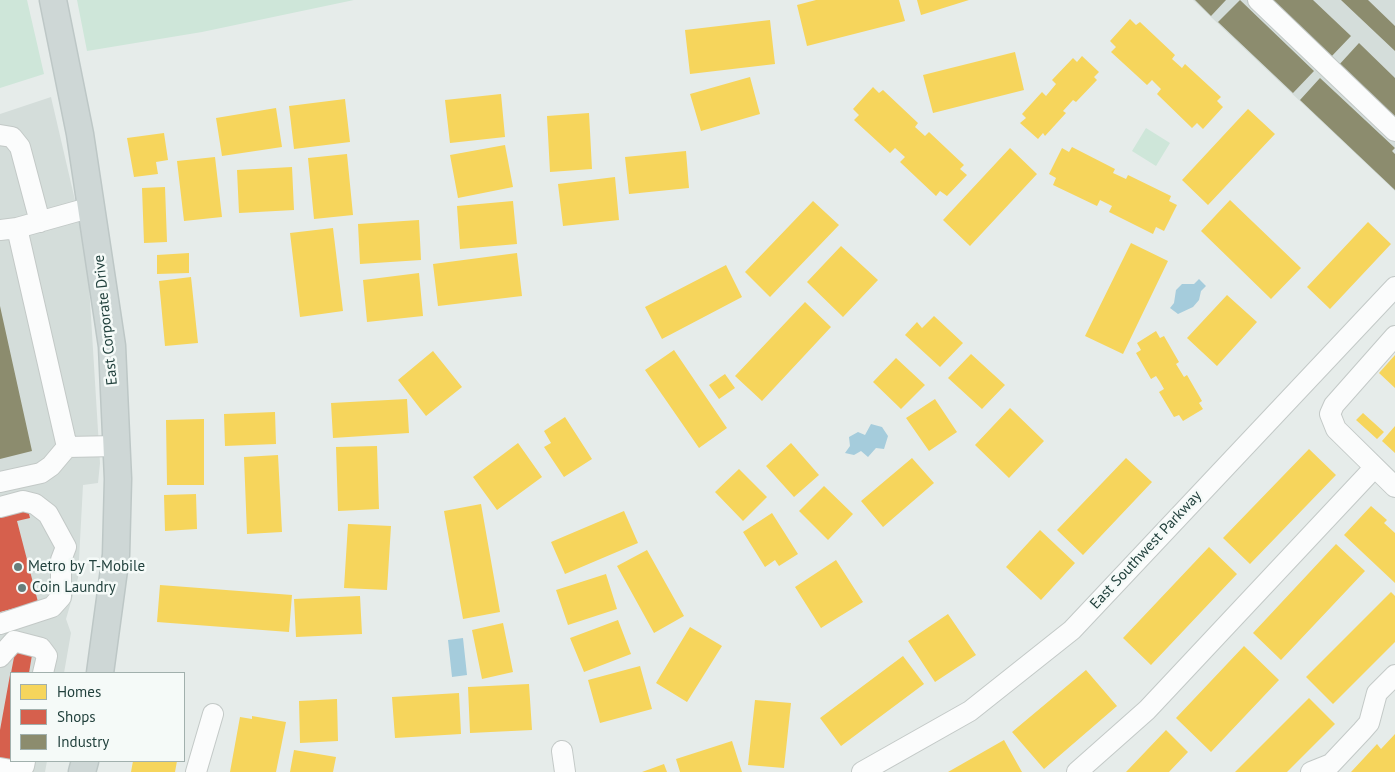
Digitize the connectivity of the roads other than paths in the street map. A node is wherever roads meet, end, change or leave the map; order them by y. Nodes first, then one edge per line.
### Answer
1 (53, 0) edge
2 (1258, 0) edge
3 (1395, 131) edge
4 (0, 135) edge
5 (92, 207) junction
6 (40, 222) junction
7 (9, 229) edge
8 (1395, 287) edge
9 (1395, 336) edge
10 (117, 446) junction
11 (67, 447) junction
12 (1374, 468) junction
13 (0, 482) edge
14 (1395, 487) edge
15 (0, 507) edge
16 (0, 624) edge
17 (0, 657) edge
18 (43, 672) edge
19 (100, 672) edge
20 (1395, 675) edge
21 (213, 714) dead end
22 (562, 751) dead end
23 (25, 762) edge
24 (0, 768) edge
25 (196, 772) edge
26 (565, 772) edge
27 (862, 772) edge
28 (1077, 772) edge
29 (1311, 772) edge

1 - 5 main road, East Corporate Drive
2 - 3 street
4 - 6 street
5 - 6 street
5 - 10 main road, East Corporate Drive
6 - 7 street
7 - 11 street
8 - 27 street, East Southwest Parkway
9 - 12 street
10 - 11 street
10 - 19 main road, East Corporate Drive
11 - 13 street
12 - 14 street
12 - 28 street
15 - 16 street
17 - 18 street
20 - 29 street
21 - 25 street
22 - 26 street
23 - 24 street

